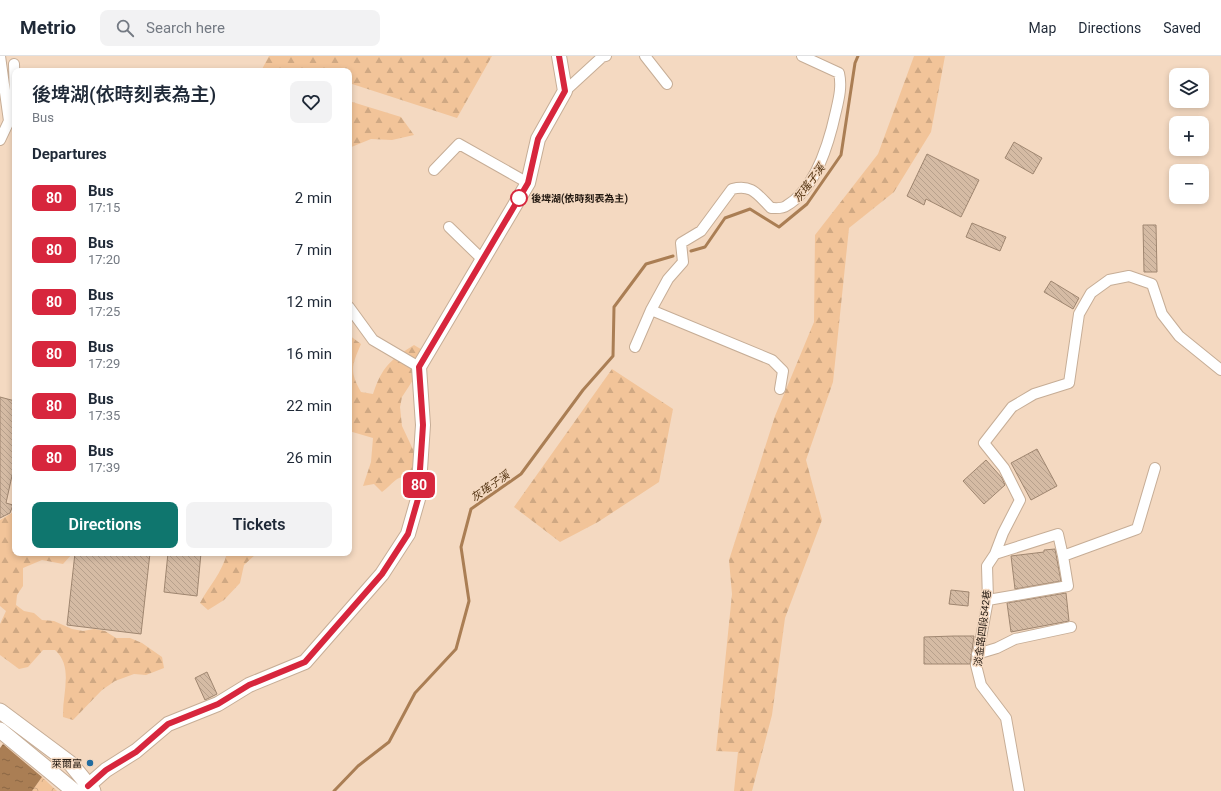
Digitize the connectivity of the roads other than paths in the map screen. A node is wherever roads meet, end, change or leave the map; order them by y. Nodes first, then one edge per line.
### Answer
1 (0, 56) edge
2 (559, 56) edge
3 (606, 56) edge
4 (645, 56) edge
5 (802, 56) edge
6 (14, 64) dead end
7 (14, 68) edge
8 (667, 84) dead end
9 (565, 91) junction
10 (12, 100) edge
11 (7, 105) junction
12 (0, 140) edge
13 (434, 170) dead end
14 (528, 183) junction
15 (449, 227) dead end
16 (482, 259) junction
17 (651, 310) junction
18 (352, 311) edge
19 (635, 346) dead end
20 (419, 367) junction
21 (1221, 370) edge
22 (780, 390) dead end
23 (1155, 468) dead end
24 (995, 554) junction
25 (1063, 556) junction
26 (988, 600) junction
27 (1071, 627) dead end
28 (977, 654) junction
29 (0, 711) edge
30 (0, 730) edge
31 (84, 790) edge
32 (1019, 791) edge

1 - 11 street
2 - 9 street
3 - 9 street
4 - 8 street
5 - 17 street
6 - 7 street
9 - 14 street
10 - 11 street
11 - 12 street
13 - 14 street
14 - 16 street
15 - 16 street
16 - 20 street
17 - 19 street
17 - 22 street
18 - 20 street
20 - 31 street
21 - 24 street, 淡金路四段542巷
23 - 25 street
24 - 25 street
24 - 26 street, 淡金路四段542巷
25 - 26 street
26 - 28 street, 淡金路四段542巷
27 - 28 street
28 - 32 street, 淡金路四段542巷
29 - 31 main road
30 - 31 main road

